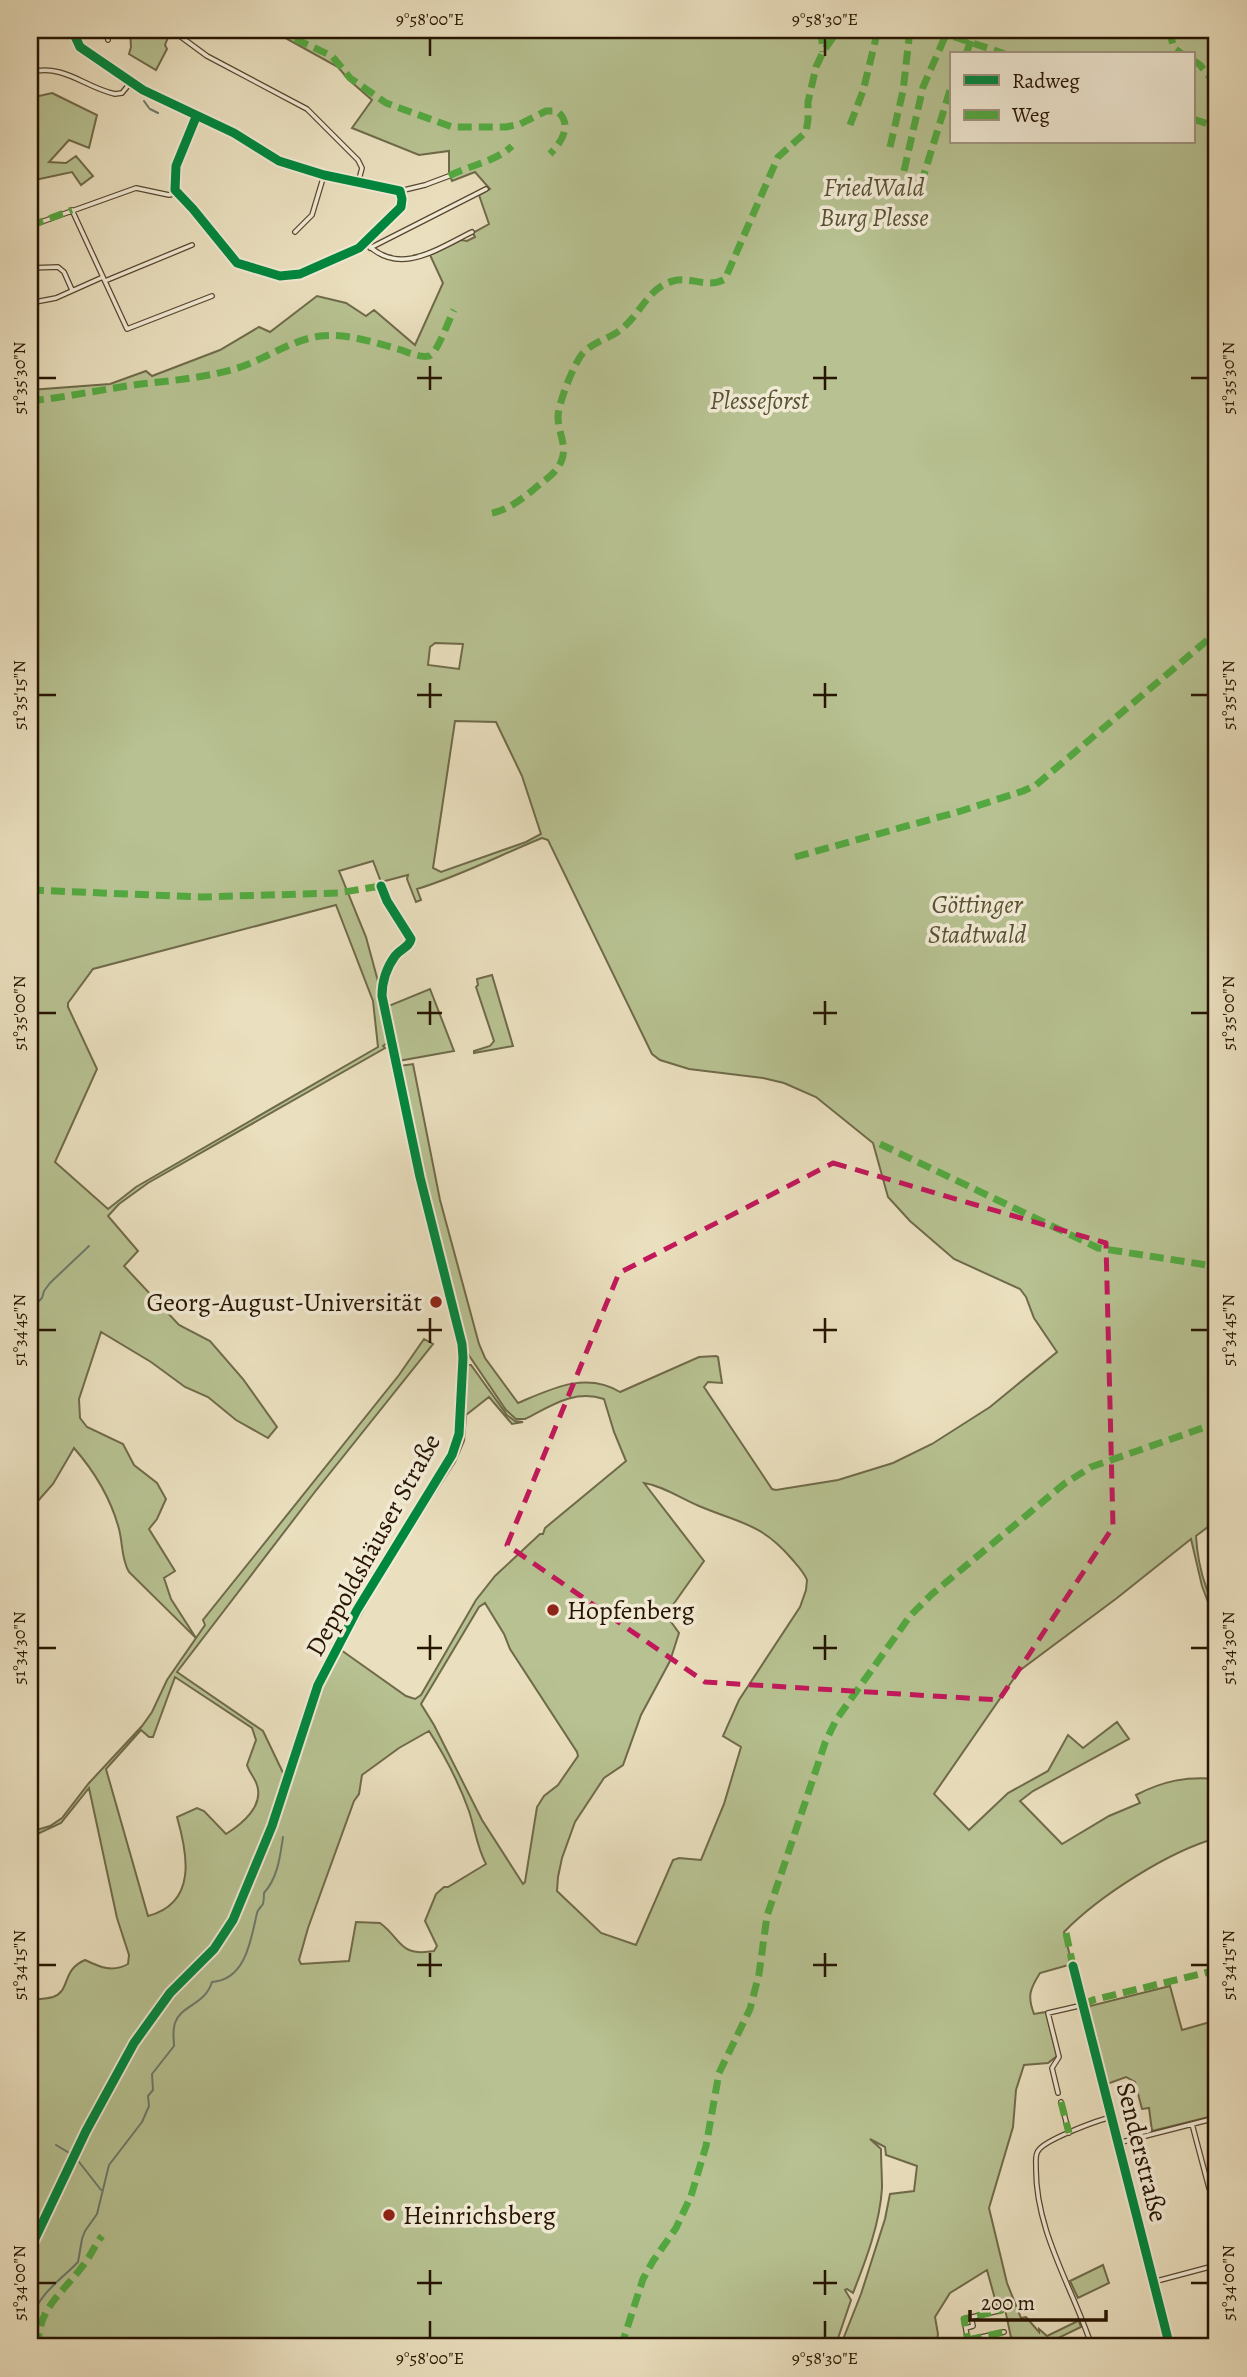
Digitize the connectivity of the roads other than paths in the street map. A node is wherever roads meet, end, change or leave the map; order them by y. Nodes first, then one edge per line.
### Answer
1 (72, 30) edge
2 (106, 30) edge
3 (173, 31) edge
4 (108, 40) dead end
5 (30, 72) edge
6 (131, 82) junction
7 (196, 117) junction
8 (324, 175) junction
9 (449, 176) dead end
10 (358, 183) junction
11 (486, 189) dead end
12 (400, 191) junction
13 (177, 193) junction
14 (72, 210) junction
15 (30, 226) edge
16 (295, 232) dead end
17 (472, 232) dead end
18 (365, 243) junction
19 (192, 245) dead end
20 (370, 248) junction
21 (30, 268) edge
22 (104, 279) junction
23 (72, 290) junction
24 (212, 296) dead end
25 (30, 303) edge
26 (382, 886) dead end
27 (1073, 1966) dead end
28 (1083, 2005) junction
29 (1058, 2093) dead end
30 (1061, 2102) dead end
31 (1112, 2117) junction
32 (1216, 2118) edge
33 (1192, 2124) junction
34 (1069, 2133) junction
35 (1118, 2143) junction
36 (1217, 2204) edge
37 (30, 2249) edge
38 (1217, 2265) edge
39 (1153, 2282) junction
40 (1002, 2310) dead end
41 (1004, 2332) dead end
42 (968, 2340) junction
43 (1217, 2345) edge
44 (1169, 2346) edge
45 (969, 2347) edge
46 (1092, 2347) edge

1 - 6 street
2 - 4 street
3 - 10 street
5 - 6 street
6 - 7 street
7 - 8 street
7 - 13 street
8 - 10 street
8 - 16 street
9 - 12 street
10 - 12 street
11 - 20 street
12 - 18 street
13 - 14 street
13 - 18 street
14 - 15 street
14 - 22 street
17 - 20 street
18 - 20 street
19 - 22 street
21 - 23 street
22 - 23 street
22 - 24 street
23 - 25 street
26 - 37 street, Deppoldshäuser Straße
27 - 28 street, Senderstraße
28 - 29 street
28 - 31 street, Senderstraße
30 - 34 street
31 - 34 street
31 - 35 street, Senderstraße
32 - 33 street
33 - 35 street
33 - 36 street
34 - 46 street
35 - 39 street, Senderstraße
38 - 39 street
39 - 44 street, Senderstraße
40 - 42 street
41 - 42 street
42 - 45 street
43 - 44 street

